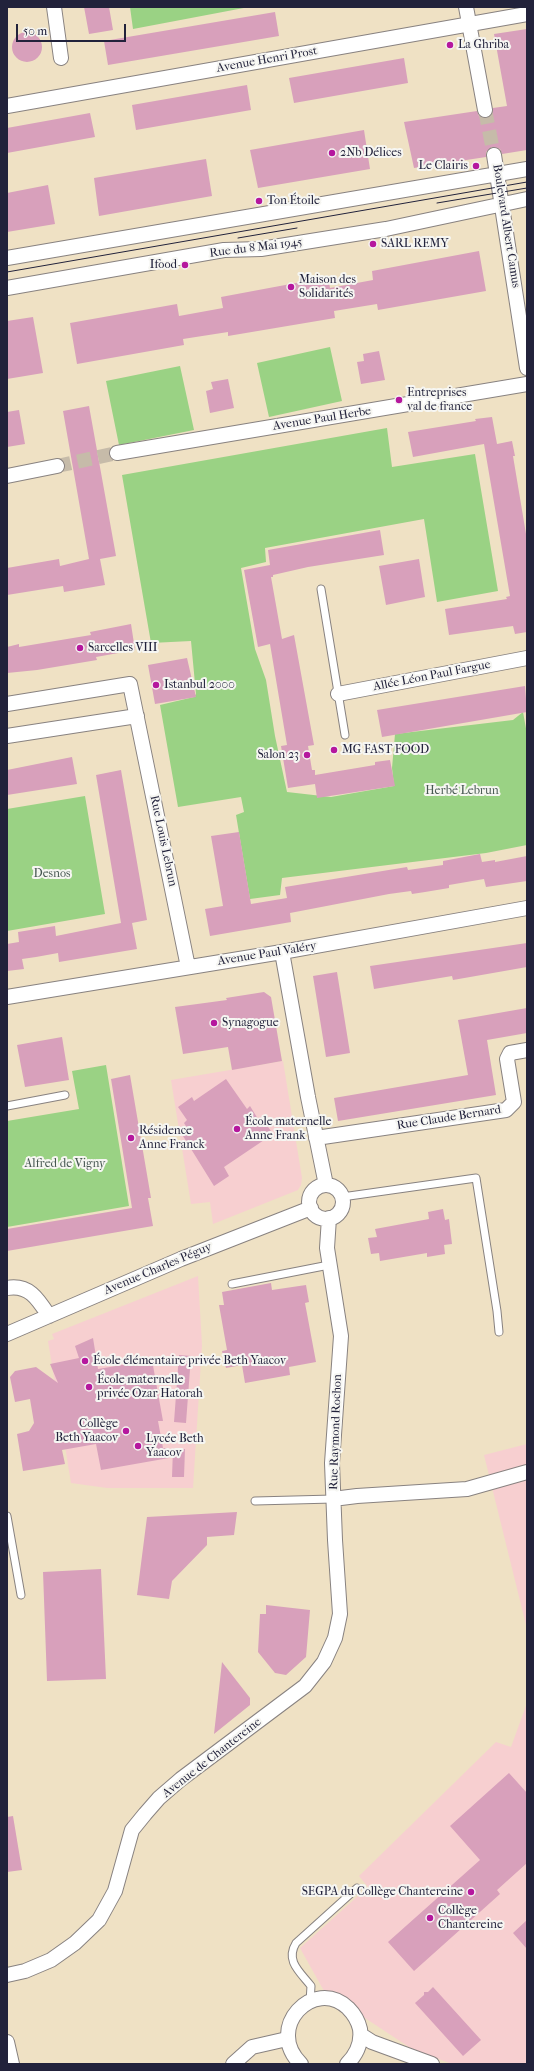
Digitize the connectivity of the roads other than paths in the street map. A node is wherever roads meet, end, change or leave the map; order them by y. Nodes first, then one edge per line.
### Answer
1 (54, 7) edge
2 (466, 7) edge
3 (527, 14) edge
4 (469, 24) junction
5 (61, 58) dead end
6 (7, 106) edge
7 (485, 110) tunnel mouth
8 (494, 156) tunnel mouth
9 (527, 170) edge
10 (498, 174) junction
11 (527, 199) edge
12 (503, 203) junction
13 (7, 258) edge
14 (7, 288) edge
15 (527, 368) edge
16 (527, 384) edge
17 (117, 452) tunnel mouth
18 (57, 466) tunnel mouth
19 (7, 476) edge
20 (321, 589) dead end
21 (527, 658) edge
22 (338, 694) junction
23 (7, 704) edge
24 (137, 716) junction
25 (345, 735) dead end
26 (7, 736) edge
27 (527, 908) edge
28 (282, 952) junction
29 (188, 967) junction
30 (7, 997) edge
31 (527, 1050) edge
32 (65, 1095) dead end
33 (7, 1106) edge
34 (316, 1138) junction
35 (326, 1185) junction
36 (342, 1197) junction
37 (311, 1208) junction
38 (329, 1218) junction
39 (329, 1265) junction
40 (232, 1284) dead end
41 (7, 1288) edge
42 (49, 1316) junction
43 (499, 1332) dead end
44 (7, 1334) edge
45 (527, 1472) edge
46 (333, 1499) junction
47 (255, 1502) dead end
48 (7, 1516) edge
49 (21, 1596) dead end
50 (358, 1888) dead end
51 (7, 1975) edge
52 (310, 2002) junction
53 (361, 2035) junction
54 (287, 2039) junction
55 (7, 2042) edge
56 (12, 2064) edge
57 (233, 2064) edge
58 (301, 2064) edge
59 (347, 2064) edge
60 (432, 2064) edge

1 - 5 street
2 - 4 street
3 - 4 street, Avenue Henri Prost
4 - 6 street, Avenue Henri Prost
4 - 7 street
8 - 10 street, Boulevard Albert Camus
9 - 10 street
10 - 12 street, Boulevard Albert Camus
10 - 13 street
11 - 12 street, Rue du 8 Mai 1945
12 - 14 street, Rue du 8 Mai 1945
12 - 15 street, Boulevard Albert Camus
16 - 17 street, Avenue Paul Herbe
18 - 19 street
20 - 22 lane
21 - 22 street, Allée Léon Paul Fargue
22 - 25 lane
23 - 24 street, Rue Louis Lebrun
24 - 26 street
24 - 29 street, Rue Louis Lebrun
27 - 28 street, Avenue Paul Valéry
28 - 29 street, Avenue Paul Valéry
28 - 34 street
29 - 30 street, Avenue Paul Valéry
31 - 34 street, Rue Claude Bernard
32 - 33 lane
34 - 35 street
35 - 36 street
35 - 37 street
36 - 38 street
36 - 43 lane
37 - 38 street
37 - 42 street, Avenue Charles Péguy
38 - 39 street, Rue Raymond Rochon
39 - 40 lane
39 - 46 street, Rue Raymond Rochon
41 - 42 street
42 - 44 street, Avenue Charles Péguy
45 - 46 street, Rue Raymond Rochon
46 - 47 lane
46 - 51 street, Avenue de Chantereine
48 - 49 lane
50 - 52 lane
52 - 53 street
52 - 54 street
53 - 59 street
53 - 60 street
54 - 57 street
54 - 58 street
55 - 56 street

